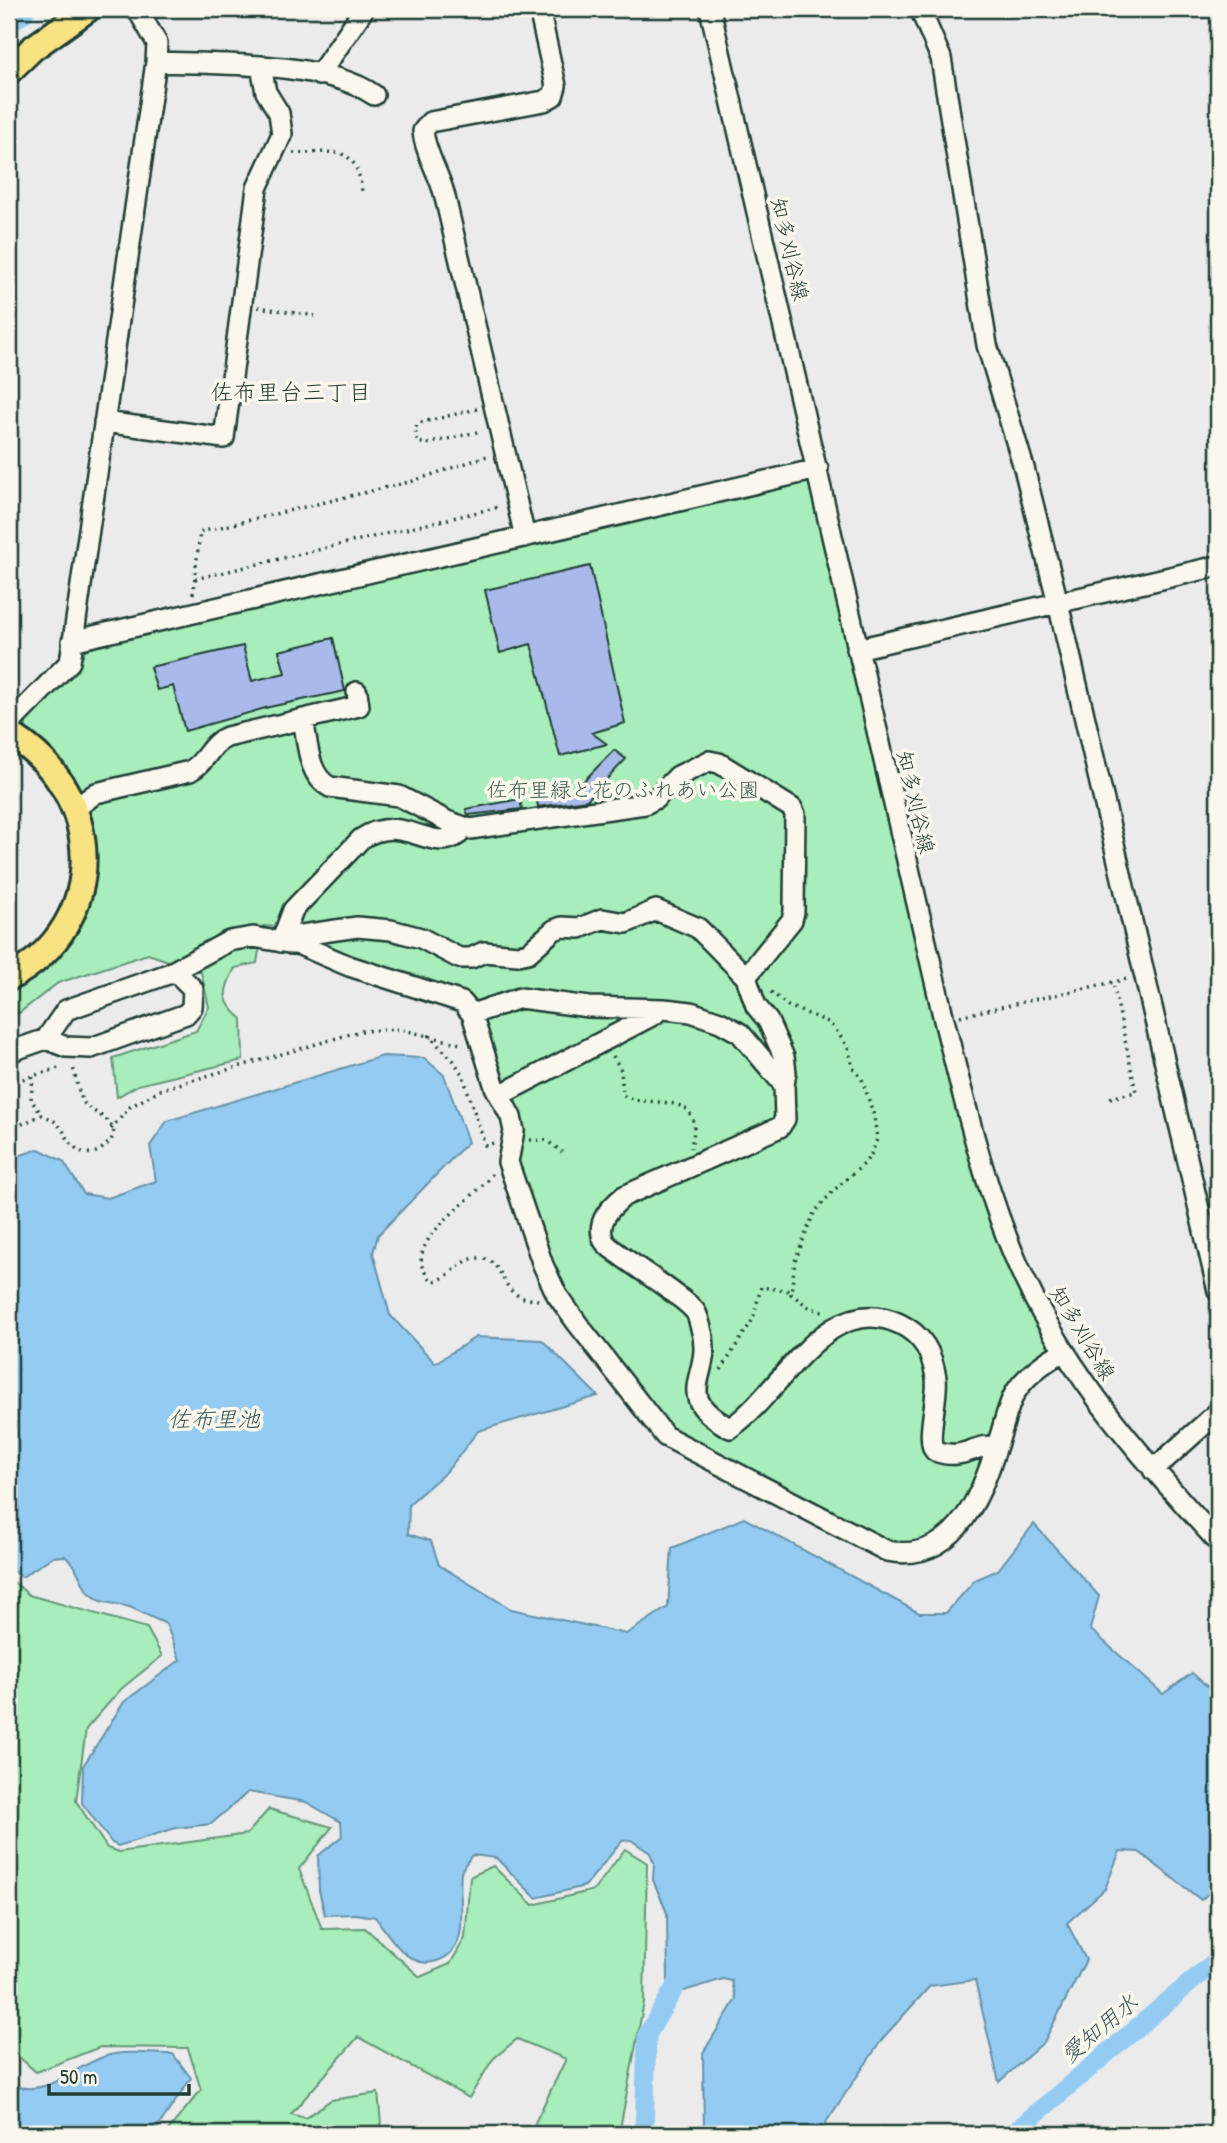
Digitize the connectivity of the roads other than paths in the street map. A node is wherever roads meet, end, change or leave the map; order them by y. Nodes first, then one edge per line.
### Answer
1 (88, 9) edge
2 (137, 9) edge
3 (364, 9) edge
4 (539, 9) edge
5 (710, 9) edge
6 (920, 9) edge
7 (156, 62) junction
8 (261, 66) junction
9 (9, 71) edge
10 (319, 75) junction
11 (374, 95) dead end
12 (104, 422) junction
13 (818, 469) junction
14 (525, 537) junction
15 (1218, 566) edge
16 (1058, 603) junction
17 (72, 641) junction
18 (857, 649) junction
19 (357, 692) dead end
20 (303, 719) junction
21 (9, 728) edge
22 (9, 734) edge
23 (76, 808) junction
24 (461, 827) junction
25 (286, 943) junction
26 (176, 971) junction
27 (748, 974) junction
28 (9, 978) edge
29 (658, 1009) junction
30 (472, 1014) junction
31 (46, 1039) junction
32 (9, 1052) edge
33 (784, 1085) junction
34 (500, 1095) junction
35 (1218, 1291) edge
36 (1064, 1352) junction
37 (1218, 1412) edge
38 (996, 1447) junction
39 (1153, 1471) junction
40 (1218, 1542) edge

1 - 9 main road
2 - 7 street
3 - 10 street
4 - 14 street
5 - 13 street, 知多刈谷線
6 - 16 street
7 - 8 street
7 - 12 street
8 - 10 street
8 - 12 street
10 - 11 street
12 - 17 street
13 - 14 street
13 - 18 street, 知多刈谷線
14 - 17 street
15 - 16 street
16 - 18 street
16 - 35 street
17 - 21 street
18 - 36 street, 知多刈谷線
19 - 20 street
20 - 23 street
20 - 24 street
22 - 23 main road
23 - 28 main road
24 - 25 street
24 - 27 street
25 - 26 street
25 - 27 street
25 - 30 street
26 - 31 street
26 - 31 street
27 - 33 street
29 - 30 street
29 - 33 street
29 - 34 street
30 - 34 street
31 - 32 street
33 - 38 street
34 - 38 street
36 - 38 street
36 - 39 street, 知多刈谷線
37 - 39 street
39 - 40 street, 知多刈谷線

